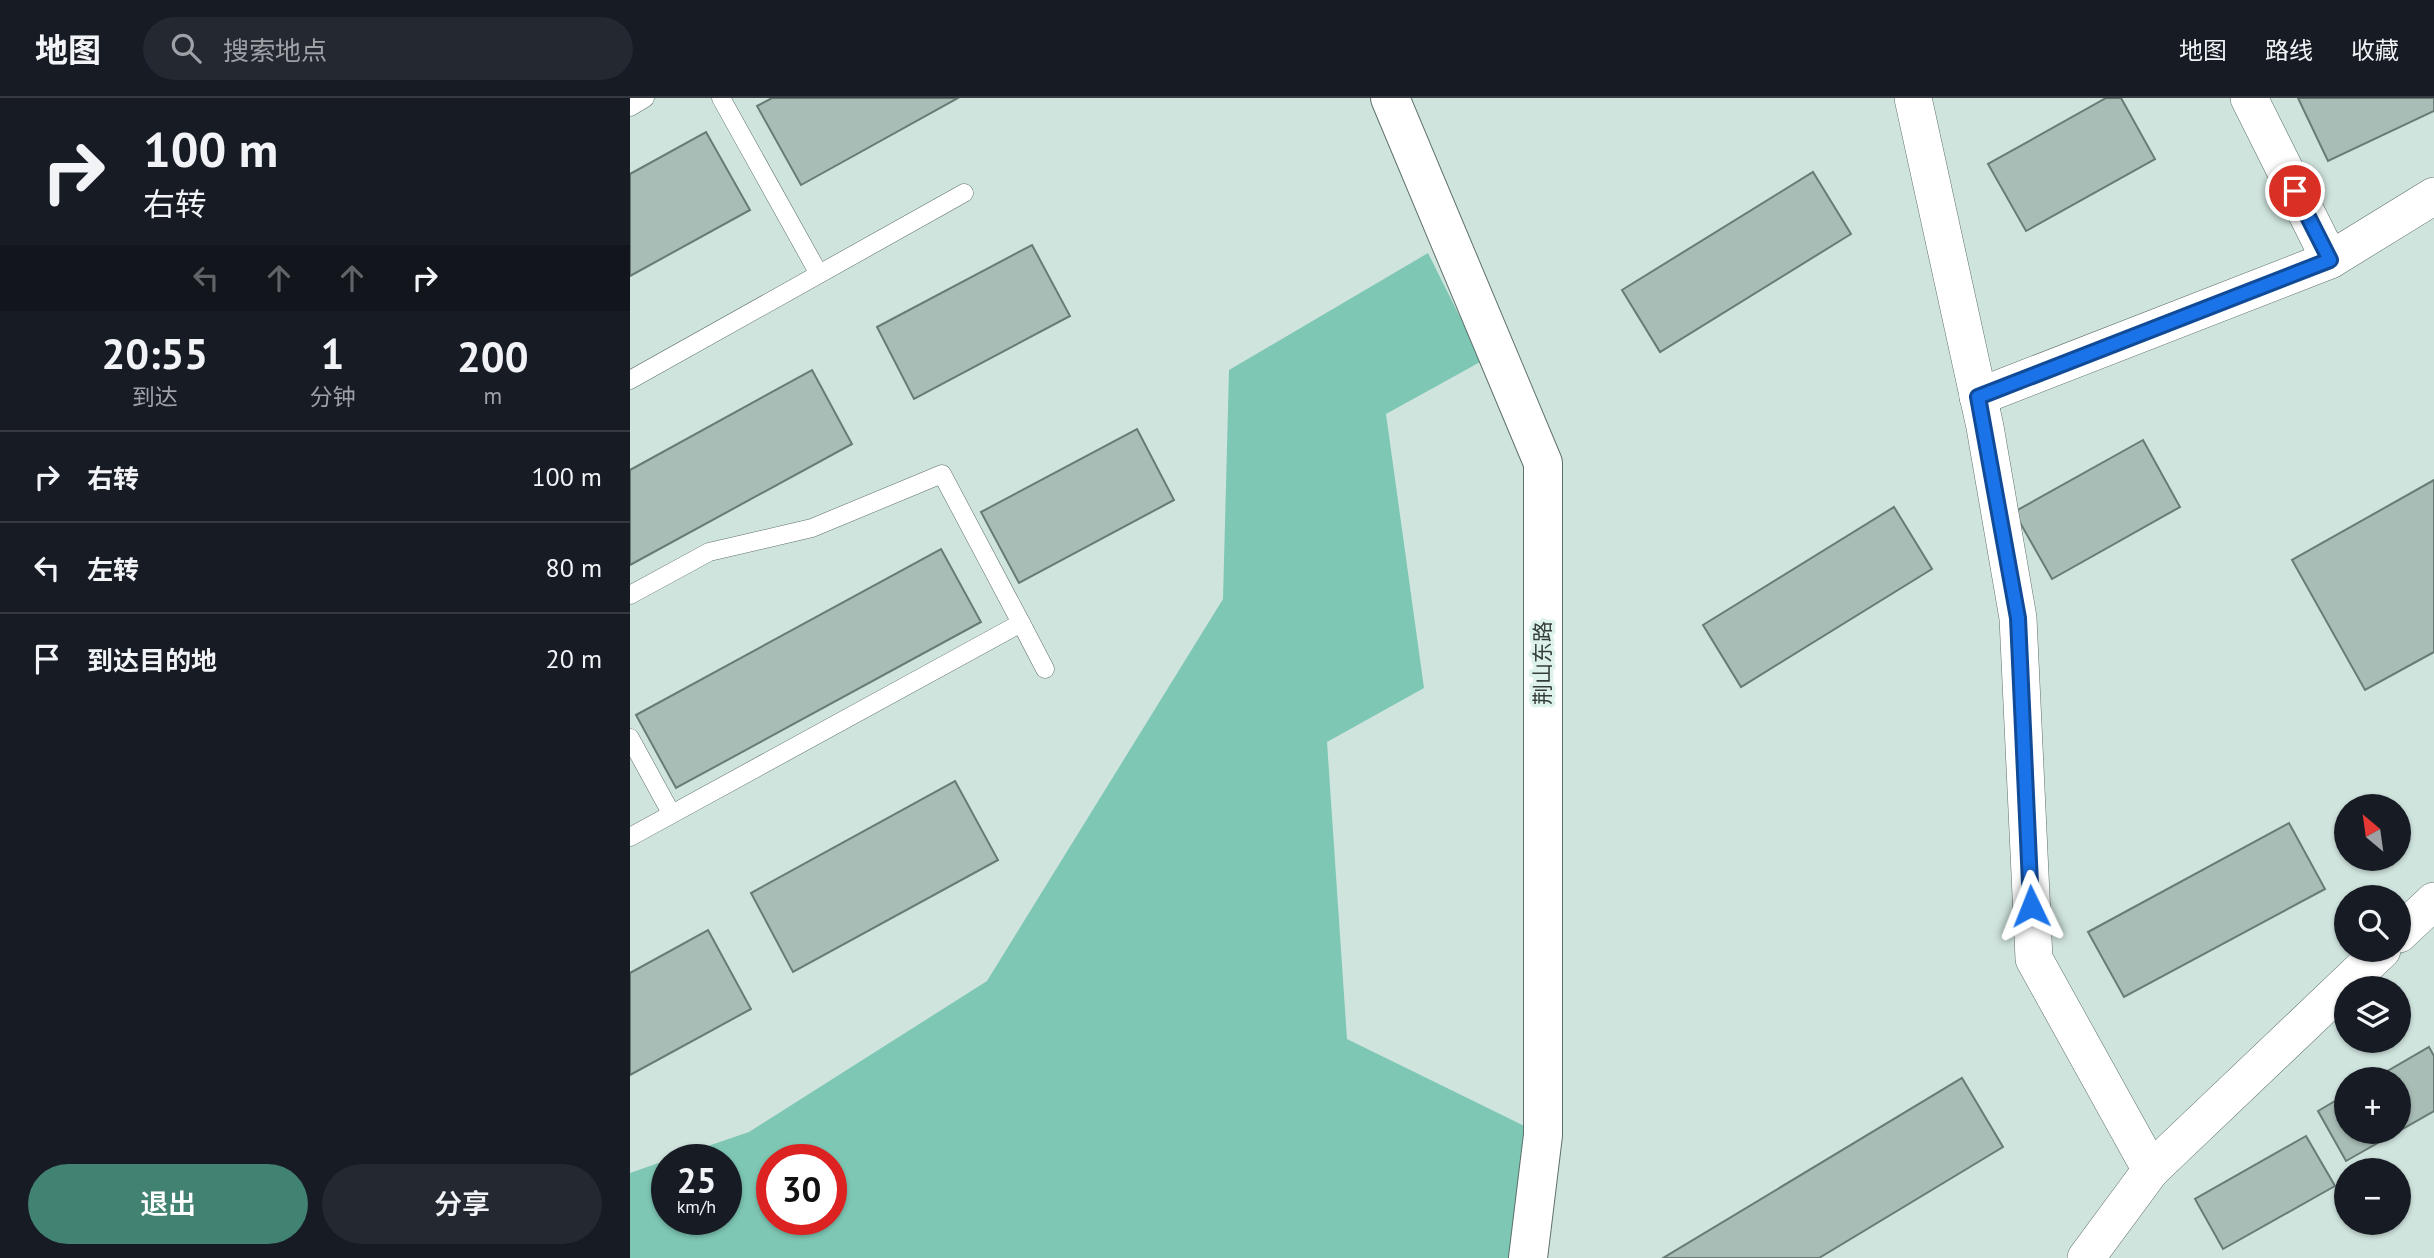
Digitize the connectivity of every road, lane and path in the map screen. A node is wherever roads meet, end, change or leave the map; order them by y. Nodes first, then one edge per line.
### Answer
1 (645, 98) edge
2 (721, 98) edge
3 (1390, 98) edge
4 (1913, 98) edge
5 (2249, 98) edge
6 (630, 107) edge
7 (964, 193) dead end
8 (2434, 197) edge
9 (2330, 260) junction
10 (819, 274) junction
11 (630, 380) edge
12 (1978, 397) junction
13 (630, 595) edge
14 (1021, 623) junction
15 (1045, 669) dead end
16 (630, 738) edge
17 (671, 813) junction
18 (630, 836) edge
19 (2434, 901) edge
20 (2411, 923) edge
21 (2369, 962) edge
22 (2151, 1170) junction
23 (1528, 1258) edge
24 (2086, 1258) edge

1 - 6 lane
2 - 10 lane
3 - 23 street, 荆山东路
4 - 12 street
5 - 9 street
7 - 10 lane
8 - 9 street
9 - 12 street
10 - 11 lane
12 - 22 street
13 - 14 lane
14 - 15 lane
14 - 17 lane
16 - 17 lane
17 - 18 lane
19 - 20 street
21 - 22 street
22 - 24 street

